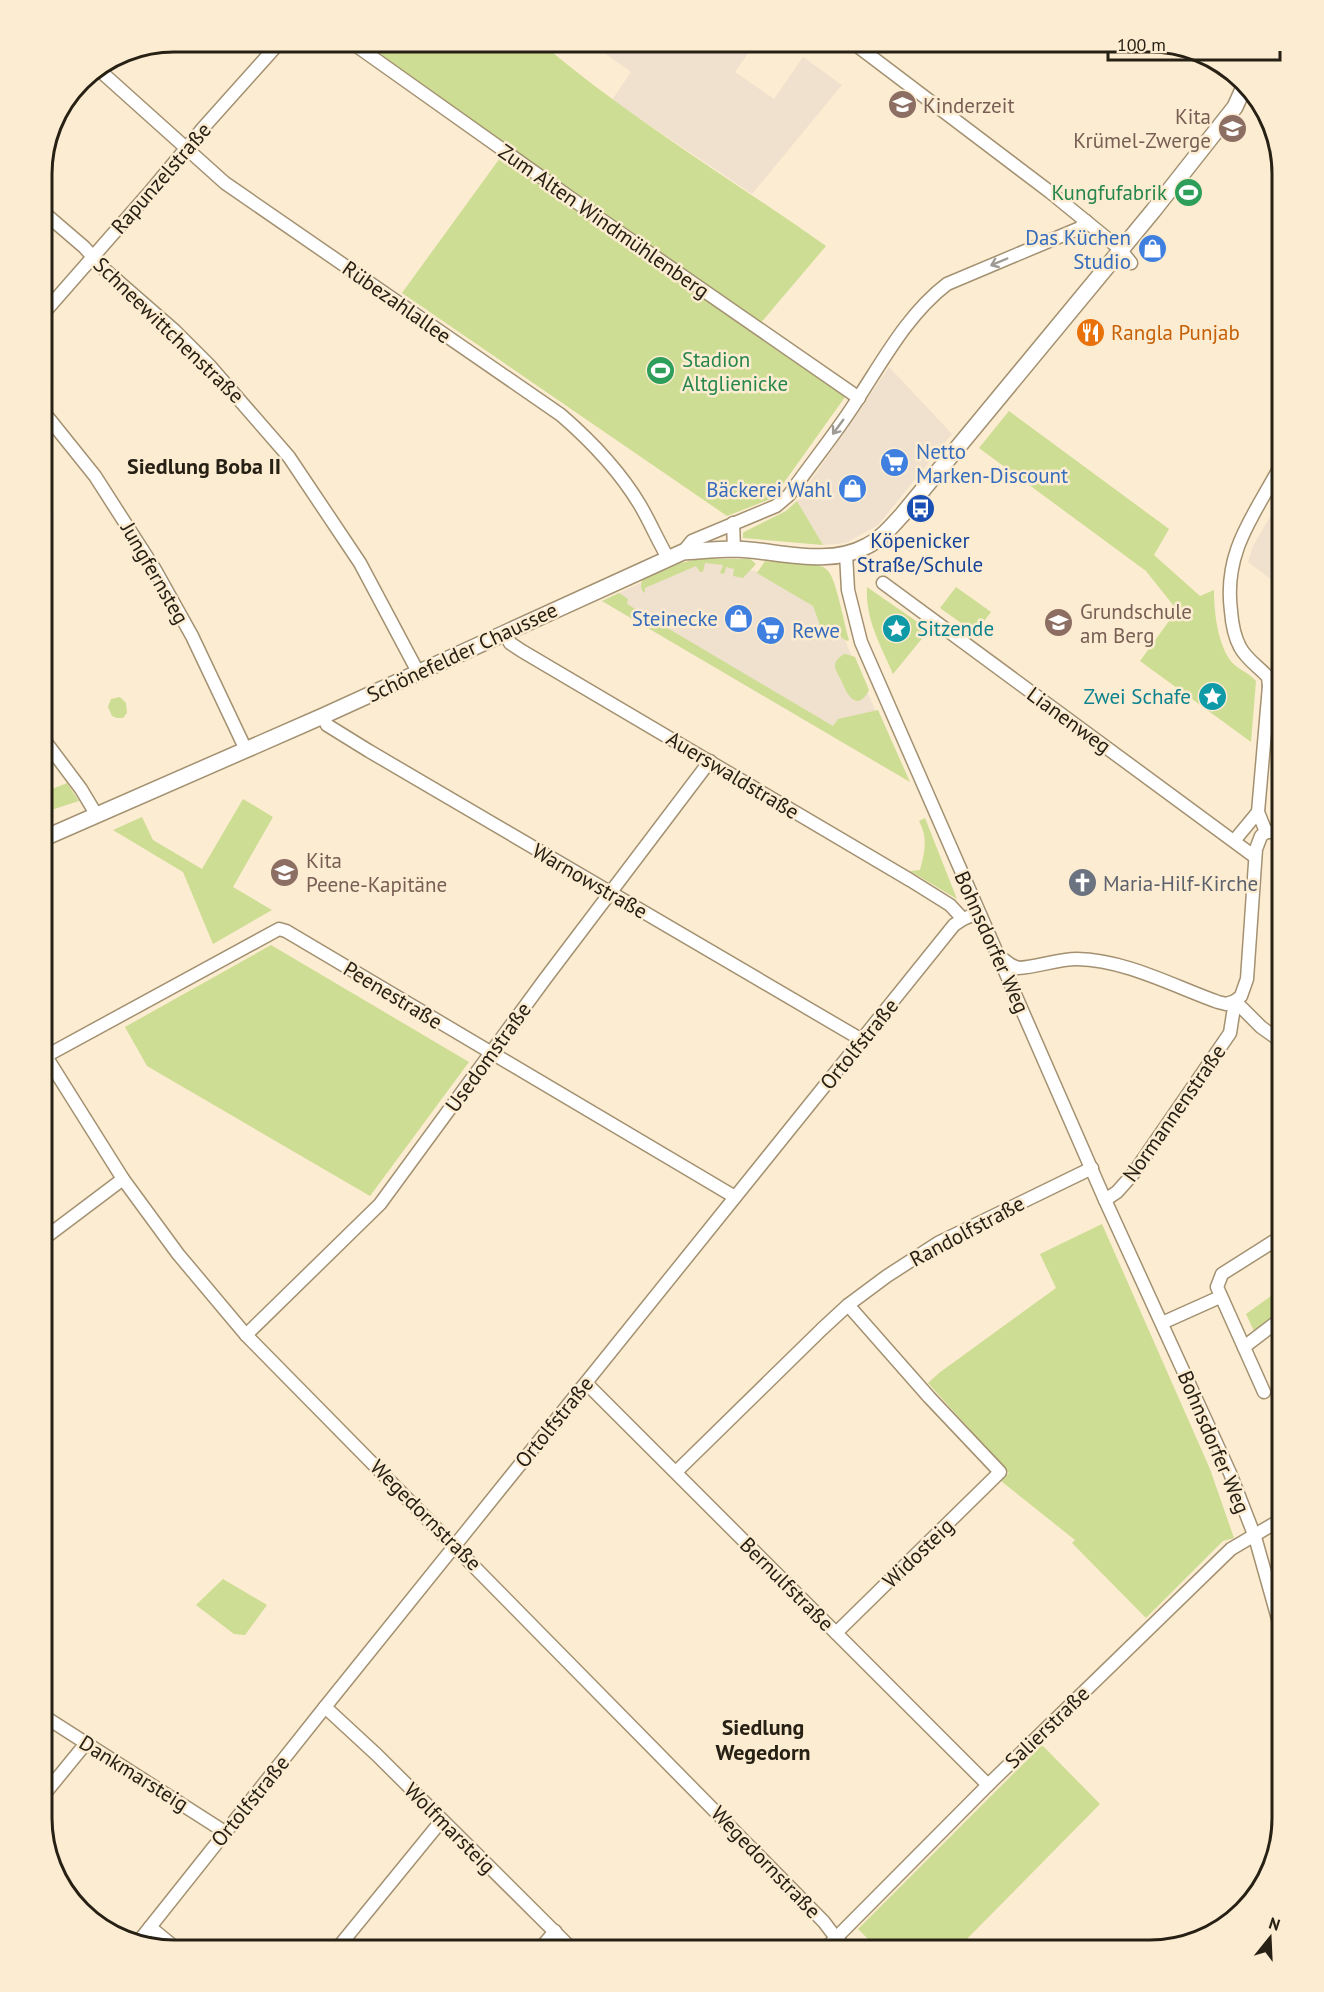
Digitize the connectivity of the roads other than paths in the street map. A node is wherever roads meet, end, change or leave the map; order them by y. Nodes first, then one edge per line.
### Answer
1 (271, 52) edge
2 (365, 52) edge
3 (866, 53) edge
4 (105, 75) edge
5 (1241, 94) edge
6 (186, 148) junction
7 (53, 220) edge
8 (1086, 221) junction
9 (1120, 249) junction
10 (93, 257) junction
11 (1131, 263) dead end
12 (53, 303) edge
13 (859, 398) junction
14 (53, 424) edge
15 (1272, 481) edge
16 (733, 524) junction
17 (734, 549) junction
18 (683, 552) junction
19 (846, 554) junction
20 (668, 558) junction
21 (883, 583) dead end
22 (505, 632) junction
23 (418, 672) junction
24 (1269, 687) junction
25 (1272, 687) edge
26 (323, 716) junction
27 (246, 750) junction
28 (53, 751) edge
29 (710, 761) junction
30 (1258, 813) junction
31 (93, 816) junction
32 (53, 825) edge
33 (1266, 832) junction
34 (1272, 833) edge
35 (53, 834) edge
36 (1234, 841) junction
37 (1255, 857) junction
38 (610, 893) junction
39 (978, 913) junction
40 (963, 919) junction
41 (998, 955) junction
42 (1235, 1001) junction
43 (1272, 1035) edge
44 (862, 1040) junction
45 (52, 1049) edge
46 (491, 1053) junction
47 (52, 1066) edge
48 (1092, 1168) junction
49 (123, 1179) junction
50 (735, 1197) junction
51 (1105, 1200) junction
52 (52, 1232) edge
53 (1272, 1242) edge
54 (1220, 1297) junction
55 (848, 1305) junction
56 (1162, 1323) junction
57 (1272, 1326) edge
58 (246, 1335) junction
59 (1244, 1347) junction
60 (586, 1383) junction
61 (1264, 1392) dead end
62 (676, 1472) junction
63 (1272, 1525) edge
64 (1254, 1537) junction
65 (455, 1545) junction
66 (1272, 1599) edge
67 (836, 1633) junction
68 (325, 1707) junction
69 (52, 1721) edge
70 (87, 1742) junction
71 (52, 1785) edge
72 (988, 1785) junction
73 (442, 1820) junction
74 (225, 1832) junction
75 (150, 1927) junction
76 (555, 1931) junction
77 (144, 1935) edge
78 (836, 1938) joint
79 (164, 1939) edge
80 (345, 1939) edge
81 (548, 1939) edge
82 (563, 1939) edge

1 - 6 street, Rapunzelstraße
2 - 13 street, Zum Alten Windmühlenberg
3 - 8 street
4 - 6 street, Rübezahlallee
5 - 9 main road
6 - 10 street, Rapunzelstraße
6 - 20 street, Rübezahlallee
7 - 10 street, Schneewittchenstraße
8 - 9 street
8 -> 13 street
9 - 11 street
9 - 19 main road
10 - 12 street, Rapunzelstraße
10 - 23 street, Schneewittchenstraße
13 -> 16 street
14 - 27 street, Jungfernsteg
15 - 24 street
16 - 17 street
16 - 18 street
17 - 18 main road, Schönefelder Chaussee
17 - 19 main road, Schönefelder Chaussee
18 - 20 main road, Schönefelder Chaussee
19 - 39 street, Bohnsdorfer Weg
20 - 22 main road, Schönefelder Chaussee
21 - 36 street, Lianenweg
22 - 23 main road, Schönefelder Chaussee
22 - 29 street, Auerswaldstraße
23 - 26 main road, Schönefelder Chaussee
24 - 25 street
24 - 30 street
26 - 27 main road, Schönefelder Chaussee
26 - 38 street, Warnowstraße
27 - 31 main road, Schönefelder Chaussee
28 - 31 street
29 - 38 street, Usedomstraße
29 - 40 street, Auerswaldstraße
30 - 33 street
30 - 36 street
31 - 32 main road, Schönefelder Chaussee
31 - 35 main road, Schönefelder Chaussee
33 - 34 street
33 - 37 street, Normannenstraße
36 - 37 street, Lianenweg
37 - 42 street, Normannenstraße
38 - 44 street, Warnowstraße
38 - 46 street, Usedomstraße
39 - 40 street, Ortolfstraße
39 - 41 street, Bohnsdorfer Weg
40 - 44 street, Ortolfstraße
41 - 42 street
41 - 48 street, Bohnsdorfer Weg
42 - 43 street
42 - 51 street, Normannenstraße
44 - 50 street, Ortolfstraße
45 - 46 street, Peenestraße
46 - 50 street, Peenestraße
46 - 58 street, Usedomstraße
47 - 49 street, Wegedornstraße
48 - 51 street, Bohnsdorfer Weg
48 - 55 street, Randolfstraße
49 - 52 street
49 - 58 street, Wegedornstraße
50 - 60 street, Ortolfstraße
51 - 56 street, Bohnsdorfer Weg
53 - 54 street
54 - 56 street
54 - 59 street
55 - 62 street, Randolfstraße
55 - 67 street, Widosteig
56 - 64 street, Bohnsdorfer Weg
57 - 59 street
58 - 65 street, Wegedornstraße
59 - 61 street
60 - 62 street, Bernulfstraße
60 - 65 street, Ortolfstraße
62 - 67 street, Bernulfstraße
63 - 64 street, Salierstraße
64 - 66 street, Bohnsdorfer Weg
64 - 72 street, Salierstraße
65 - 68 street, Ortolfstraße
65 - 78 street, Wegedornstraße
67 - 72 street, Bernulfstraße
68 - 73 street, Wolfmarsteig
68 - 74 street, Ortolfstraße
69 - 70 street, Dankmarsteig
70 - 71 street
70 - 74 street, Dankmarsteig
72 - 78 street, Salierstraße
73 - 76 street, Wolfmarsteig
73 - 80 street
74 - 75 street, Ortolfstraße
75 - 77 street, Ortolfstraße
75 - 79 street
76 - 81 street
76 - 82 street, Wolfmarsteig

